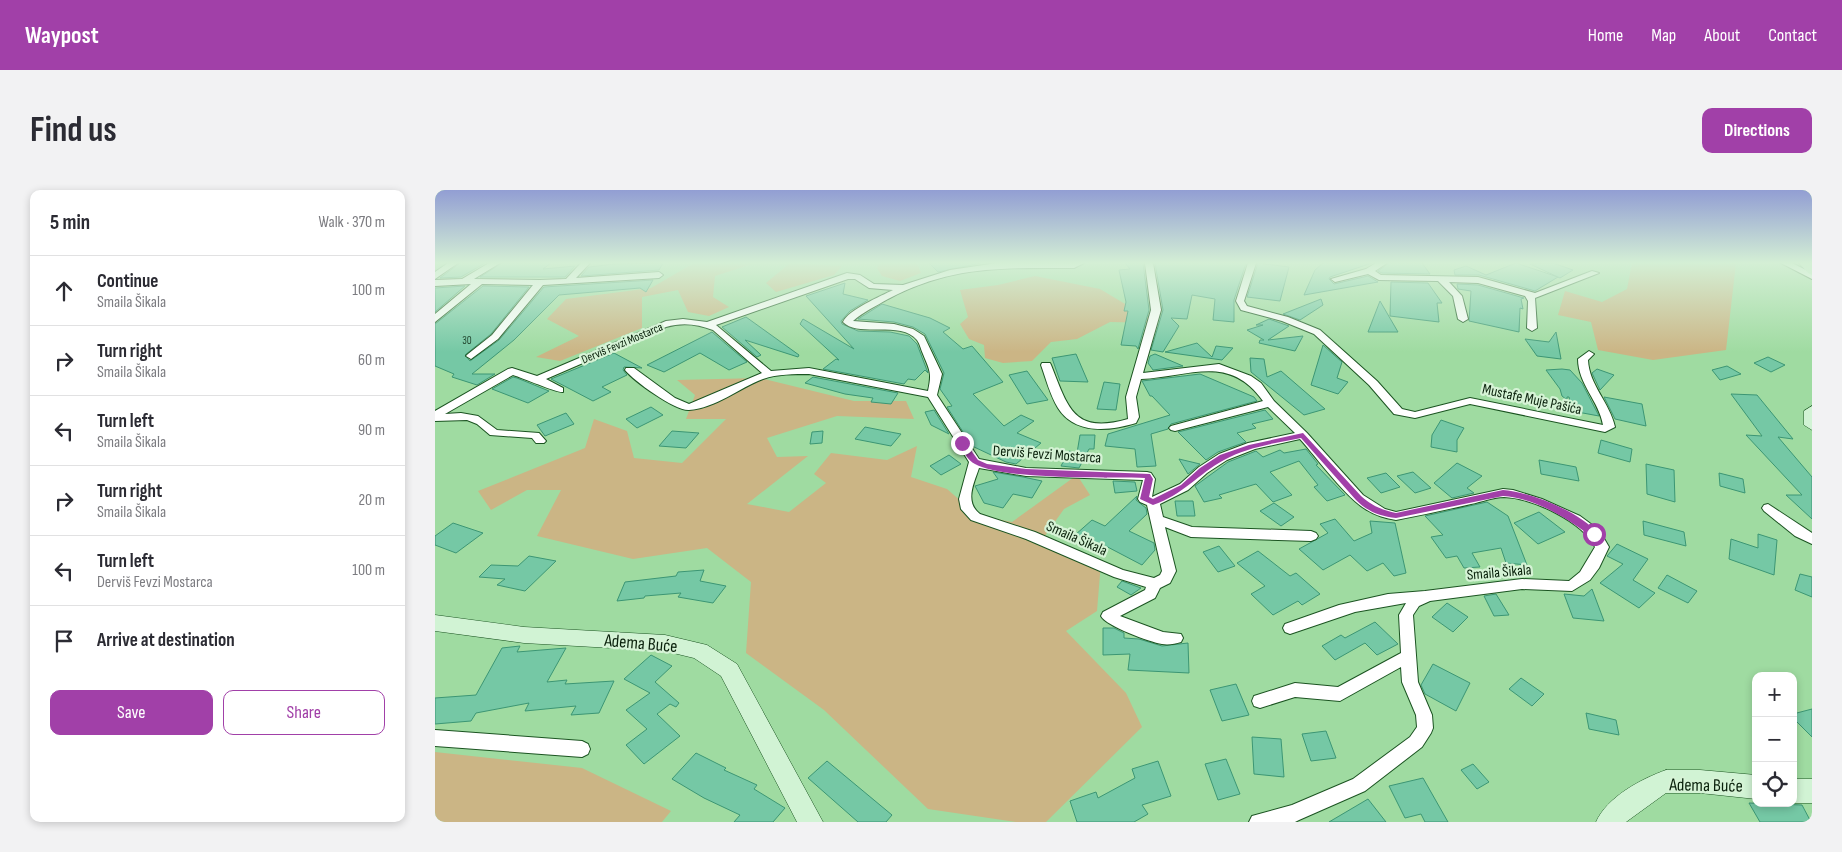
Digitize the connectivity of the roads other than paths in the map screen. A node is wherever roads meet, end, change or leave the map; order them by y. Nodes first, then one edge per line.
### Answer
1 (466, 292) edge
2 (532, 292) edge
3 (800, 292) edge
4 (898, 292) edge
5 (1153, 292) edge
6 (1243, 292) edge
7 (1455, 292) edge
8 (1521, 292) edge
9 (1545, 292) edge
10 (1529, 295) junction
11 (435, 319) edge
12 (1463, 319) dead end
13 (709, 324) junction
14 (1532, 328) dead end
15 (1589, 354) dead end
16 (471, 356) dead end
17 (1046, 365) dead end
18 (630, 370) dead end
19 (769, 374) junction
20 (1137, 376) junction
21 (538, 379) junction
22 (559, 390) dead end
23 (932, 395) junction
24 (1270, 403) junction
25 (1812, 411) edge
26 (435, 416) edge
27 (1812, 425) edge
28 (1175, 428) dead end
29 (1303, 435) junction
30 (540, 441) dead end
31 (975, 462) junction
32 (1153, 502) junction
33 (1768, 508) dead end
34 (1158, 520) junction
35 (1311, 536) dead end
36 (1812, 539) edge
37 (1155, 584) junction
38 (1428, 596) junction
39 (435, 623) edge
40 (1291, 628) dead end
41 (1176, 638) dead end
42 (1408, 656) junction
43 (1260, 701) dead end
44 (435, 738) edge
45 (582, 749) dead end
46 (1752, 787) edge
47 (810, 822) edge
48 (1258, 822) edge
49 (1609, 822) edge

1 - 11 street
2 - 16 street
3 - 13 street, Derviš Fevzi Mostarca
4 - 23 street, Derviš Fevzi Mostarca
5 - 20 street
6 - 15 street, Mustafe Muje Pašića
7 - 12 street
8 - 10 street
9 - 10 street
10 - 14 street
13 - 19 street, Derviš Fevzi Mostarca
13 - 21 street, Derviš Fevzi Mostarca
17 - 20 street
18 - 19 street, Derviš Fevzi Mostarca
19 - 23 street, Derviš Fevzi Mostarca
20 - 24 street, Smaila Šikala
21 - 22 street
21 - 26 street
23 - 31 street, Derviš Fevzi Mostarca
24 - 28 street
24 - 29 street, Smaila Šikala
25 - 27 street
26 - 30 street
29 - 32 street
29 - 38 street, Smaila Šikala
31 - 32 street, Derviš Fevzi Mostarca
31 - 37 street, Smaila Šikala
32 - 34 street
33 - 36 street
34 - 35 street
34 - 37 street
37 - 41 street
38 - 40 street
38 - 42 street, Smaila Šikala
39 - 47 street, Adema Buće
42 - 43 street
42 - 48 street, Smaila Šikala
44 - 45 street
46 - 49 street, Adema Buće

